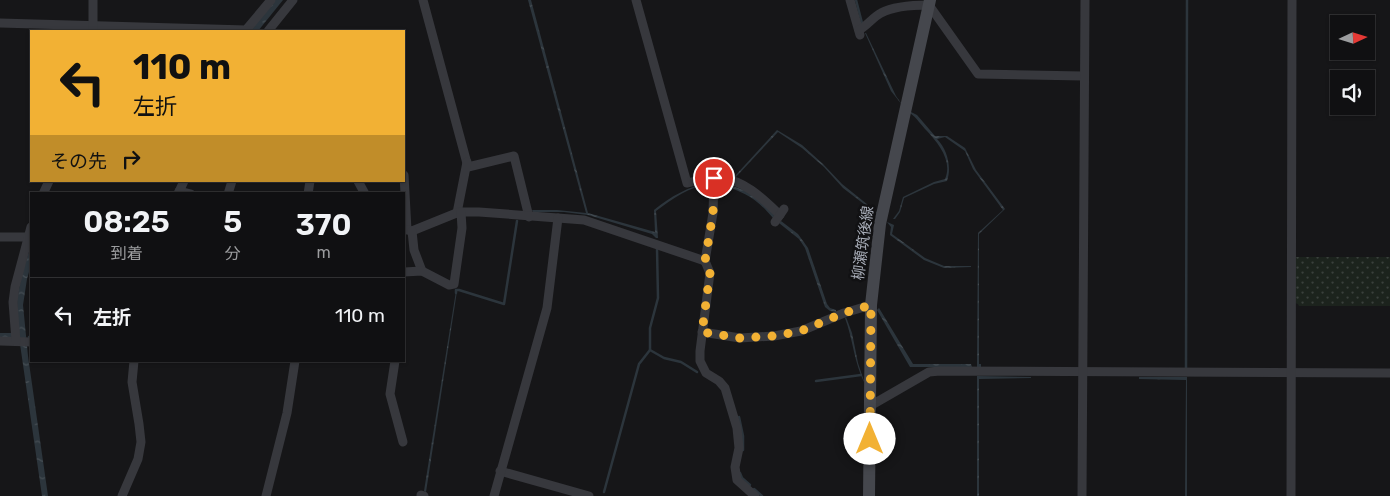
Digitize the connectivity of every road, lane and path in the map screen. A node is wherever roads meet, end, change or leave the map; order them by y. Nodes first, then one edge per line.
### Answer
1 (94, 0) edge
2 (271, 0) edge
3 (293, 0) edge
4 (423, 0) edge
5 (636, 0) edge
6 (850, 0) edge
7 (1085, 0) edge
8 (1292, 0) edge
9 (929, 3) edge
10 (0, 22) edge
11 (93, 28) edge
12 (225, 30) edge
13 (269, 30) edge
14 (1083, 76) junction
15 (467, 162) junction
16 (714, 178) junction
17 (405, 182) edge
18 (459, 212) junction
19 (779, 215) dead end
20 (529, 217) junction
21 (558, 218) junction
22 (408, 230) edge
23 (30, 232) edge
24 (0, 236) edge
25 (29, 237) junction
26 (705, 261) junction
27 (405, 272) edge
28 (422, 272) junction
29 (871, 305) junction
30 (702, 332) junction
31 (0, 341) edge
32 (24, 342) edge
33 (134, 362) edge
34 (295, 362) edge
35 (395, 362) edge
36 (1082, 372) junction
37 (1292, 372) junction
38 (1390, 373) edge
39 (870, 406) junction
40 (403, 442) dead end
41 (500, 471) junction
42 (122, 496) edge
43 (266, 496) edge
44 (494, 496) edge
45 (588, 496) edge
46 (755, 496) edge
47 (869, 496) edge
48 (1082, 496) edge
49 (1291, 496) edge

1 - 11 street
2 - 12 street
3 - 13 street
4 - 15 street
5 - 16 street
6 - 9 street
7 - 14 street
8 - 37 street
9 - 14 street
9 - 29 main road, 柳瀬筑後線
10 - 11 street
11 - 12 street
14 - 36 street
15 - 18 street
15 - 20 street
16 - 19 street
16 - 26 street
17 - 22 street
18 - 20 street
18 - 22 street
18 - 28 street
20 - 21 street
21 - 26 street
21 - 41 street
22 - 28 street
23 - 25 street
24 - 25 street
25 - 32 street
26 - 30 street
27 - 28 street
29 - 30 street
29 - 39 main road, 柳瀬筑後線
30 - 46 street
31 - 32 street
33 - 42 street
34 - 43 street
35 - 40 street
36 - 37 street
36 - 39 street
36 - 48 street
37 - 38 street
37 - 49 street
39 - 47 main road, 柳瀬筑後線
41 - 44 street
41 - 45 street

